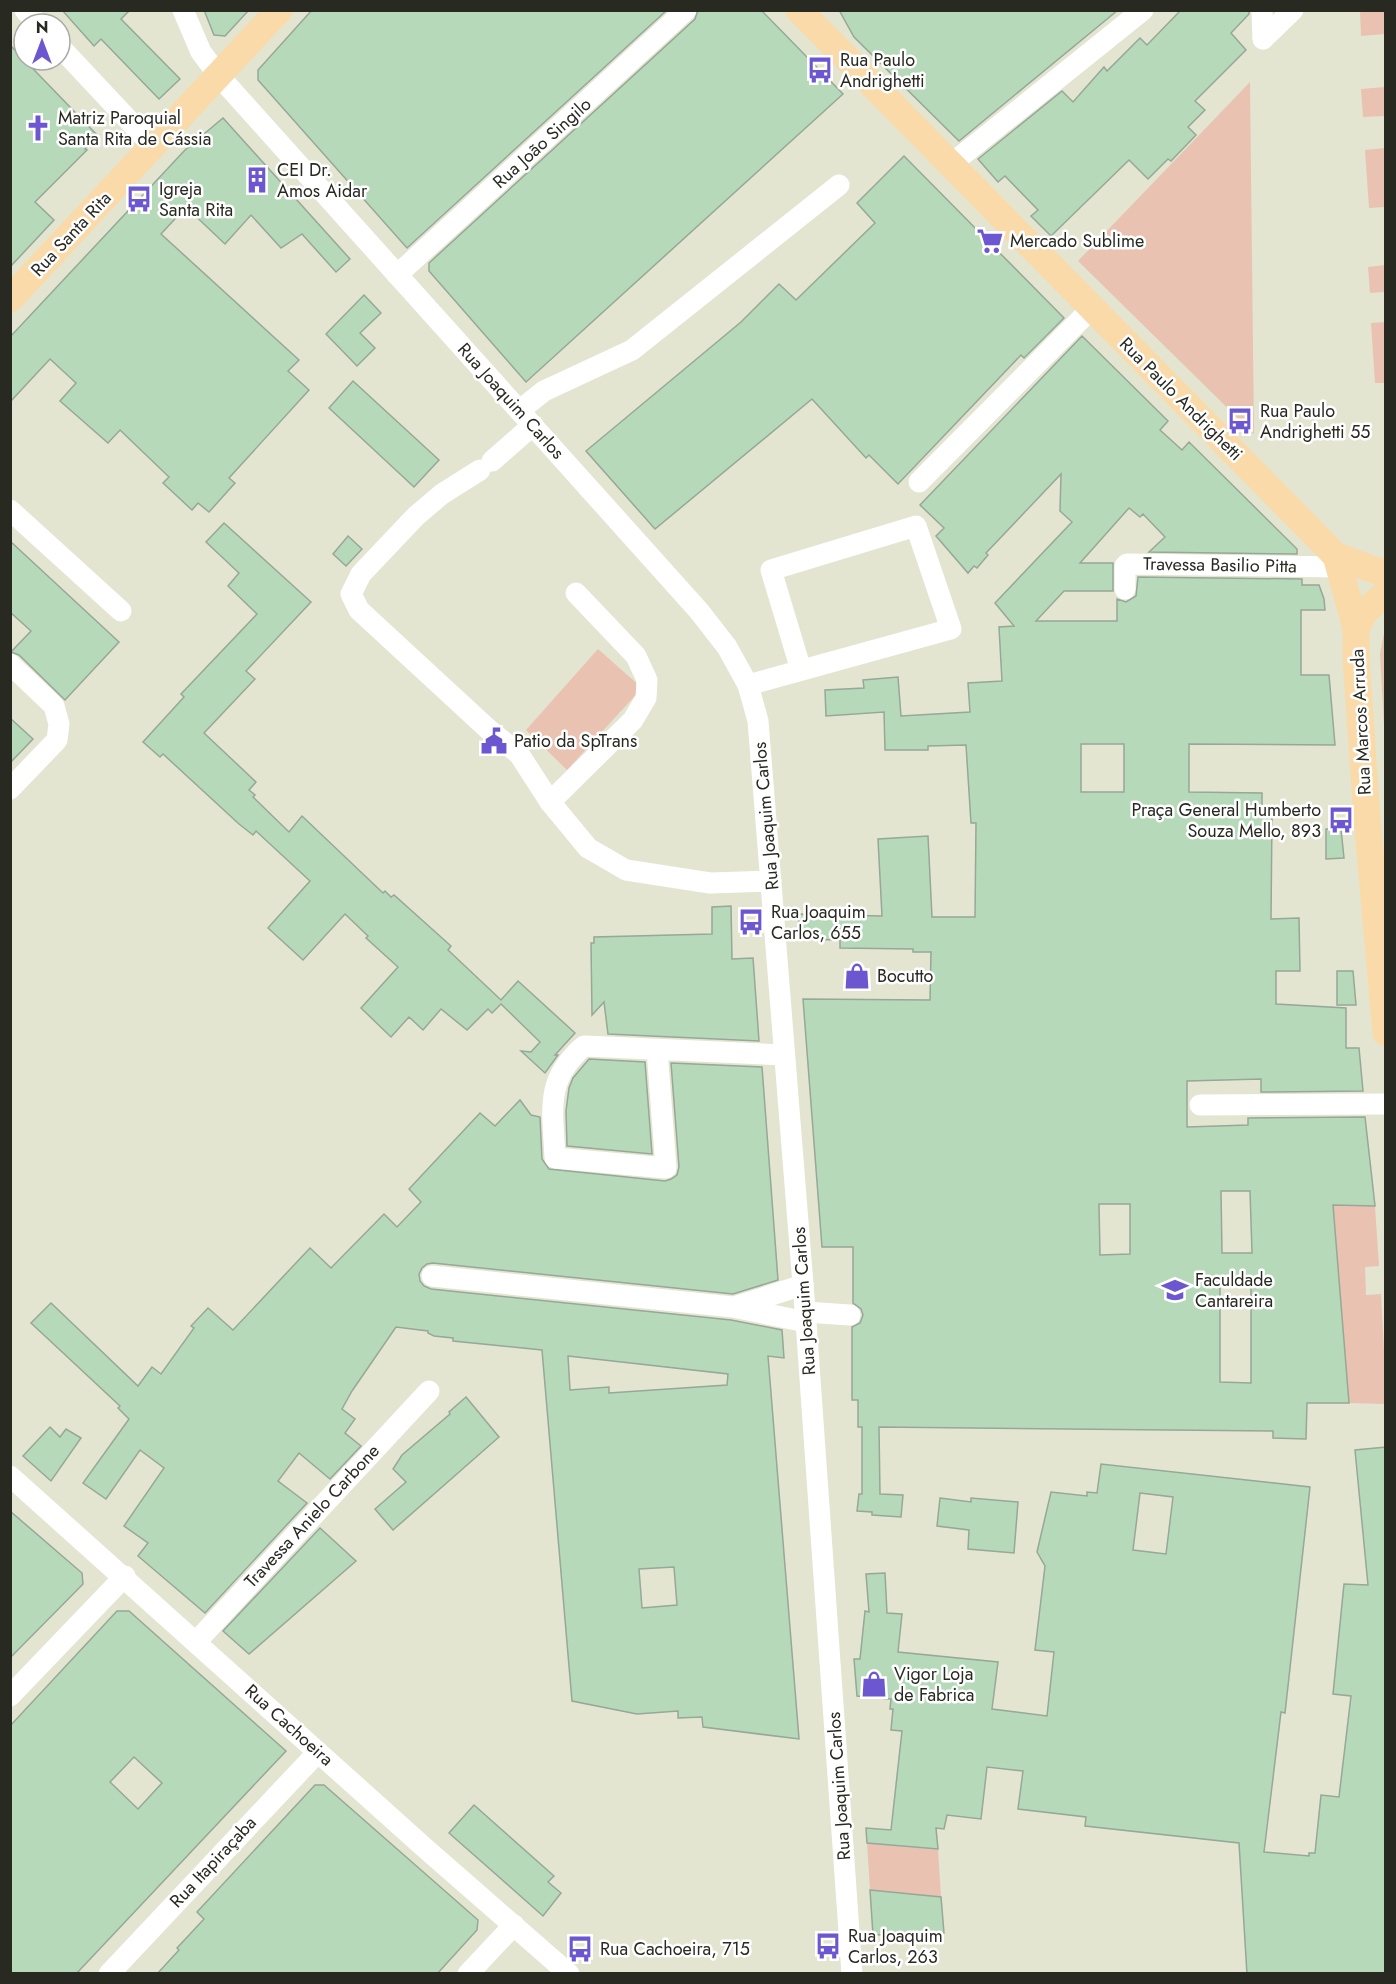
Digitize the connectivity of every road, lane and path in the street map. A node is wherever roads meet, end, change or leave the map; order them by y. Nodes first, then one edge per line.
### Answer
1 (183, 10) edge
2 (279, 10) edge
3 (686, 10) edge
4 (799, 10) edge
5 (1143, 10) edge
6 (1262, 10) edge
7 (1293, 10) edge
8 (72, 60) edge
9 (219, 76) junction
10 (152, 146) junction
11 (950, 165) junction
12 (838, 185) dead end
13 (397, 275) junction
14 (10, 299) edge
15 (1091, 309) junction
16 (526, 418) junction
17 (919, 482) dead end
18 (10, 510) edge
19 (1337, 562) junction
20 (1386, 571) edge
21 (1125, 589) dead end
22 (576, 593) dead end
23 (1386, 593) edge
24 (121, 611) dead end
25 (1356, 628) junction
26 (10, 664) edge
27 (801, 670) junction
28 (748, 685) junction
29 (10, 789) edge
30 (550, 802) junction
31 (771, 881) junction
32 (1382, 948) edge
33 (1386, 1033) edge
34 (657, 1050) junction
35 (784, 1055) junction
36 (1386, 1104) edge
37 (1200, 1105) dead end
38 (432, 1276) dead end
39 (803, 1285) junction
40 (733, 1307) junction
41 (850, 1315) dead end
42 (805, 1317) junction
43 (429, 1391) dead end
44 (10, 1476) edge
45 (125, 1576) junction
46 (196, 1641) junction
47 (10, 1696) edge
48 (318, 1752) junction
49 (514, 1925) junction
50 (109, 1974) edge
51 (468, 1974) edge
52 (569, 1974) edge
53 (852, 1974) edge

1 - 9 street, Rua Joaquim Carlos
2 - 9 main road, Rua Santa Rita
3 - 13 street, Rua João Singilo
4 - 11 main road, Rua Paulo Andrighetti
5 - 11 street
6 - 7 street
8 - 10 street
9 - 10 main road, Rua Santa Rita
9 - 13 street, Rua Joaquim Carlos
10 - 14 main road, Rua Santa Rita
11 - 15 main road, Rua Paulo Andrighetti
12 - 16 street
13 - 16 street, Rua Joaquim Carlos
15 - 17 street
15 - 19 main road, Rua Paulo Andrighetti
16 - 28 street, Rua Joaquim Carlos
16 - 30 street
18 - 24 street
19 - 20 main road
19 - 21 street, Travessa Basilio Pitta
19 - 25 main road, Rua Marcos Arruda
22 - 30 street
23 - 25 main road
25 - 32 main road, Rua Marcos Arruda
26 - 29 street
27 - 27 street
27 - 28 street
28 - 31 street, Rua Joaquim Carlos
30 - 31 street
31 - 35 street, Rua Joaquim Carlos
32 - 33 main road, Rua Marcos Arruda
34 - 34 street
34 - 35 street
35 - 39 street, Rua Joaquim Carlos
36 - 37 street
38 - 40 street
39 - 40 street
39 - 42 street, Rua Joaquim Carlos
40 - 42 street
41 - 42 street
42 - 53 street, Rua Joaquim Carlos
43 - 46 street, Travessa Anielo Carbone
44 - 45 street, Rua Cachoeira
45 - 46 street, Rua Cachoeira
45 - 47 street
46 - 48 street, Rua Cachoeira
48 - 49 street, Rua Cachoeira
48 - 50 street, Rua Itapiraçaba
49 - 51 street
49 - 52 street, Rua Cachoeira

